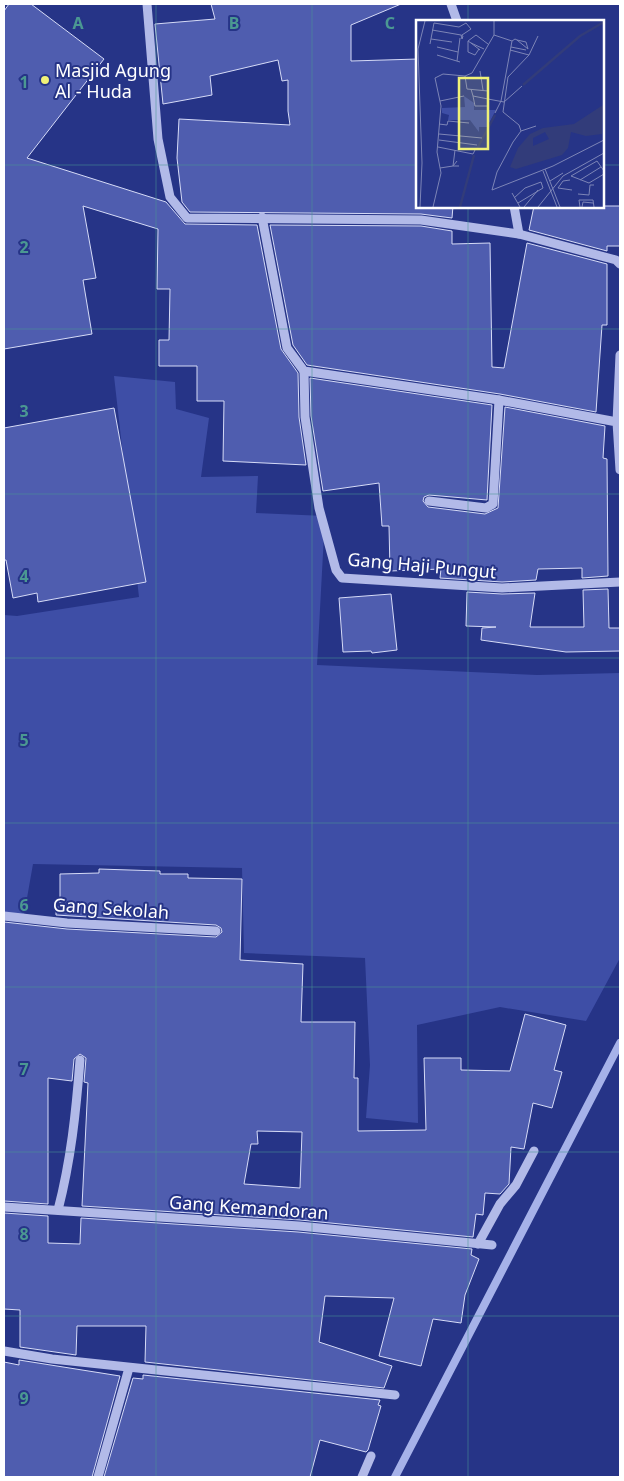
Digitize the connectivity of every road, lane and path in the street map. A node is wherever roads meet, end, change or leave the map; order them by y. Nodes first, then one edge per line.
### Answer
1 (147, 4) edge
2 (451, 4) edge
3 (456, 20) edge
4 (514, 208) edge
5 (262, 217) junction
6 (520, 234) junction
7 (620, 264) edge
8 (620, 355) edge
9 (304, 371) junction
10 (499, 400) junction
11 (619, 422) edge
12 (620, 470) edge
13 (429, 501) dead end
14 (620, 582) edge
15 (4, 916) edge
16 (216, 931) dead end
17 (80, 1060) dead end
18 (534, 1151) dead end
19 (4, 1206) edge
20 (58, 1210) junction
21 (478, 1244) junction
22 (492, 1245) dead end
23 (4, 1351) edge
24 (129, 1368) junction
25 (395, 1395) dead end
26 (371, 1456) dead end
27 (98, 1477) edge
28 (362, 1477) edge

1 - 5 street
2 - 3 street
4 - 6 street
5 - 6 street
5 - 9 street
6 - 7 street
8 - 11 street
9 - 10 street
9 - 14 street, Gang Haji Pungut
10 - 11 street
10 - 13 street
11 - 12 street
15 - 16 street, Gang Sekolah
17 - 20 street
18 - 21 street
19 - 20 street, Gang Kemandoran
20 - 21 street, Gang Kemandoran
21 - 22 street, Gang Kemandoran
23 - 24 street
24 - 25 street
24 - 27 street
26 - 28 street

